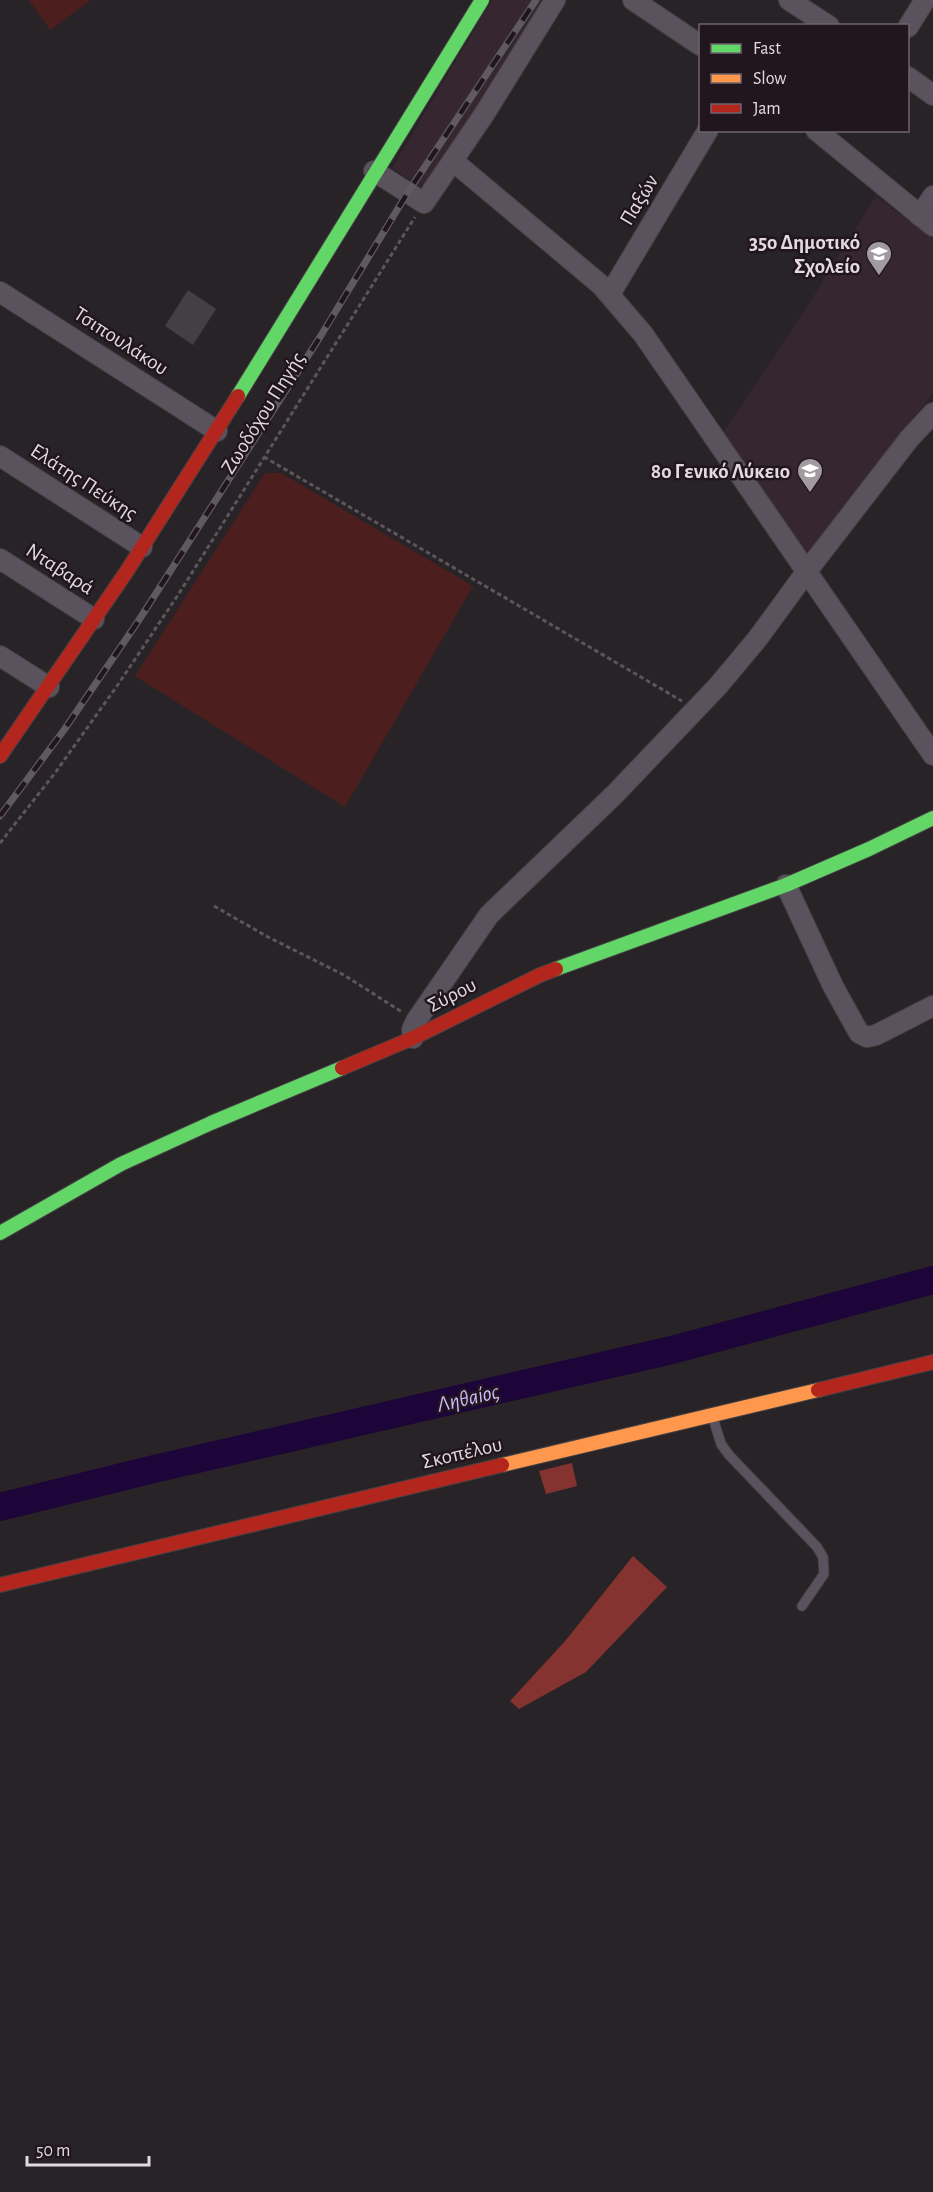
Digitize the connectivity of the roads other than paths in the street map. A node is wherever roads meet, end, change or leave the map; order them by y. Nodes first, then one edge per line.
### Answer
1 (482, 0) edge
2 (555, 0) edge
3 (633, 0) edge
4 (789, 0) edge
5 (925, 0) edge
6 (826, 24) edge
7 (909, 25) edge
8 (699, 44) edge
9 (909, 78) edge
10 (933, 95) edge
11 (707, 132) edge
12 (822, 132) edge
13 (838, 137) edge
14 (453, 161) junction
15 (374, 171) junction
16 (933, 196) edge
17 (927, 221) edge
18 (0, 292) edge
19 (610, 294) junction
20 (933, 413) edge
21 (217, 431) junction
22 (0, 456) edge
23 (142, 547) junction
24 (0, 559) edge
25 (807, 571) junction
26 (94, 620) junction
27 (0, 656) edge
28 (50, 687) junction
29 (0, 756) edge
30 (933, 756) edge
31 (933, 818) edge
32 (786, 885) junction
33 (933, 1006) edge
34 (415, 1030) junction
35 (0, 1233) edge
36 (933, 1362) edge
37 (712, 1415) junction
38 (0, 1585) edge
39 (802, 1606) dead end

1 - 15 street
2 - 14 street
3 - 8 street
4 - 6 street
5 - 7 street
9 - 10 street
11 - 19 street, Παξών
12 - 13 street
13 - 17 street
14 - 15 street
14 - 19 street
15 - 21 street
16 - 17 street
18 - 21 street, Τσιπουλάκου
19 - 25 street
20 - 25 street
21 - 23 street
22 - 23 street, Ελάτης Πεύκης
23 - 26 street
24 - 26 street, Νταβαρά
25 - 30 street
25 - 34 street
26 - 28 street
27 - 28 street
28 - 29 street
31 - 32 street, Σύρου
32 - 33 street
32 - 34 street, Σύρου
34 - 35 street, Σύρου
36 - 37 street, Σκοπέλου
37 - 38 street, Σκοπέλου
37 - 39 lane

